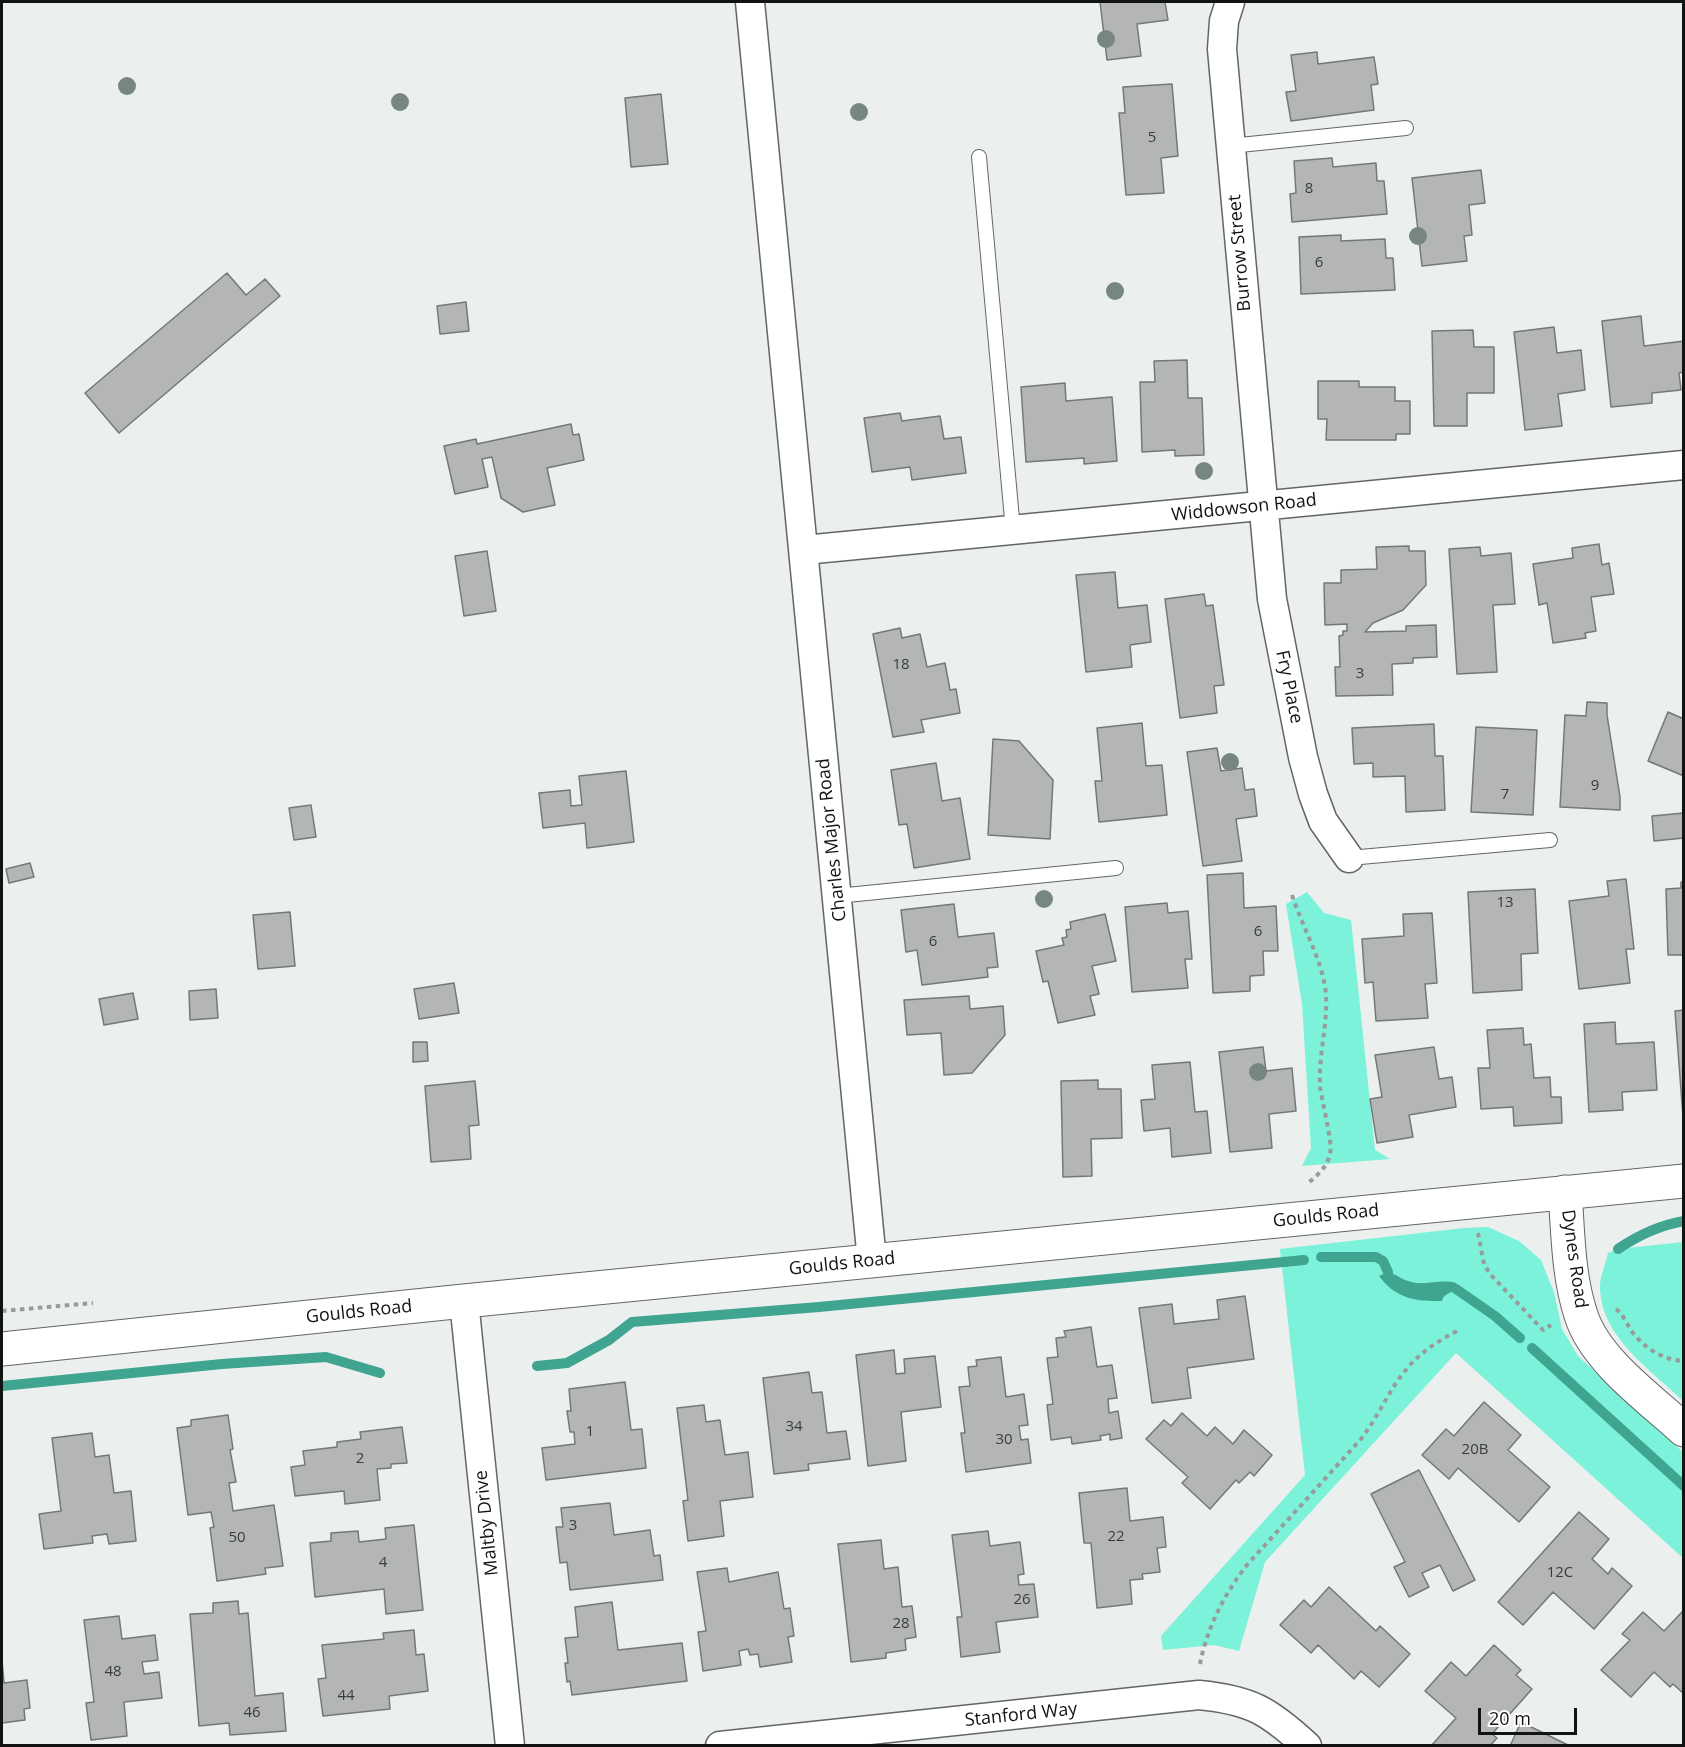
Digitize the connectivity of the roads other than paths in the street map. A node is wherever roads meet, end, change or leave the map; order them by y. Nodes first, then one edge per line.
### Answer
1 (750, 2) edge
2 (1230, 2) edge
3 (1406, 128) dead end
4 (1230, 146) junction
5 (979, 156) dead end
6 (1683, 465) edge
7 (1264, 506) junction
8 (1013, 530) junction
9 (804, 550) junction
10 (1550, 840) dead end
11 (1348, 858) joint
12 (1116, 868) dead end
13 (837, 896) junction
14 (1683, 1181) edge
15 (1565, 1192) junction
16 (872, 1261) junction
17 (464, 1301) junction
18 (2, 1349) edge
19 (1683, 1430) edge
20 (510, 1746) edge
21 (720, 1746) edge
22 (1307, 1746) edge

1 - 9 street, Charles Major Road
2 - 4 street, Burrow Street
3 - 4 lane
4 - 7 street, Burrow Street
5 - 8 lane
6 - 7 street, Widdowson Road
7 - 8 street, Widdowson Road
7 - 11 street, Fry Place
8 - 9 street, Widdowson Road
9 - 13 street, Charles Major Road
10 - 11 lane
12 - 13 lane
13 - 16 street, Charles Major Road
14 - 15 main road, Goulds Road
15 - 16 main road, Goulds Road
15 - 19 main road, Dynes Road
16 - 17 main road, Goulds Road
17 - 18 main road, Goulds Road
17 - 20 street, Maltby Drive
21 - 22 street, Stanford Way

